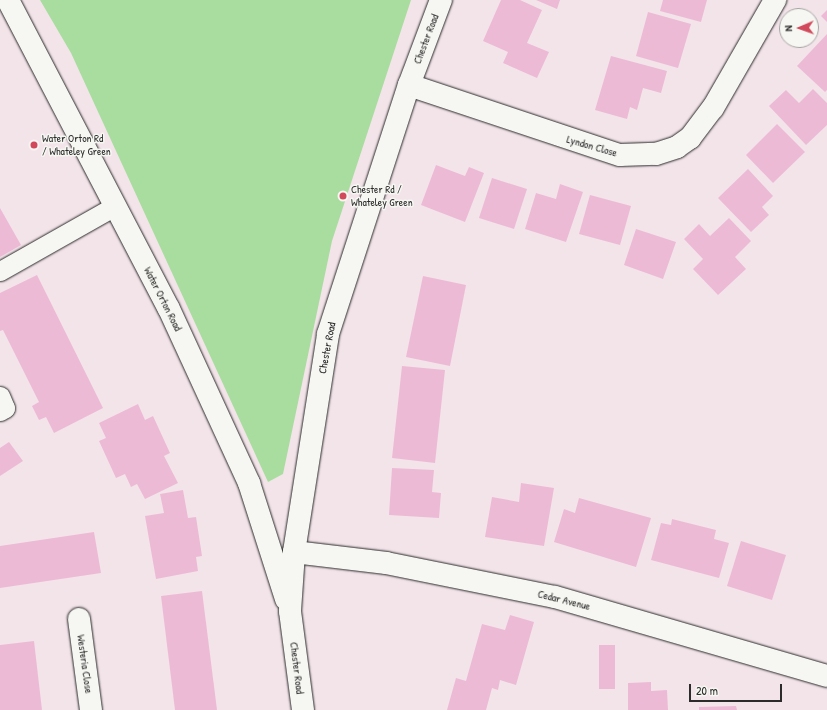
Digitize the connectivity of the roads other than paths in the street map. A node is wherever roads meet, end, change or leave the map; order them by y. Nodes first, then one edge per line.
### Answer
1 (8, 0) edge
2 (441, 0) edge
3 (775, 0) edge
4 (409, 85) junction
5 (115, 206) junction
6 (0, 271) edge
7 (0, 396) edge
8 (0, 411) edge
9 (294, 552) junction
10 (290, 611) junction
11 (79, 619) dead end
12 (827, 676) edge
13 (91, 710) edge
14 (303, 710) edge

1 - 5 main road, Water Orton Road
2 - 4 main road, Chester Road
3 - 4 main road, Lyndon Close
4 - 9 main road, Chester Road
5 - 6 lane
5 - 10 main road, Water Orton Road
7 - 8 lane
9 - 10 main road, Chester Road
9 - 12 main road, Cedar Avenue
10 - 14 main road, Chester Road
11 - 13 main road, Westeria Close

